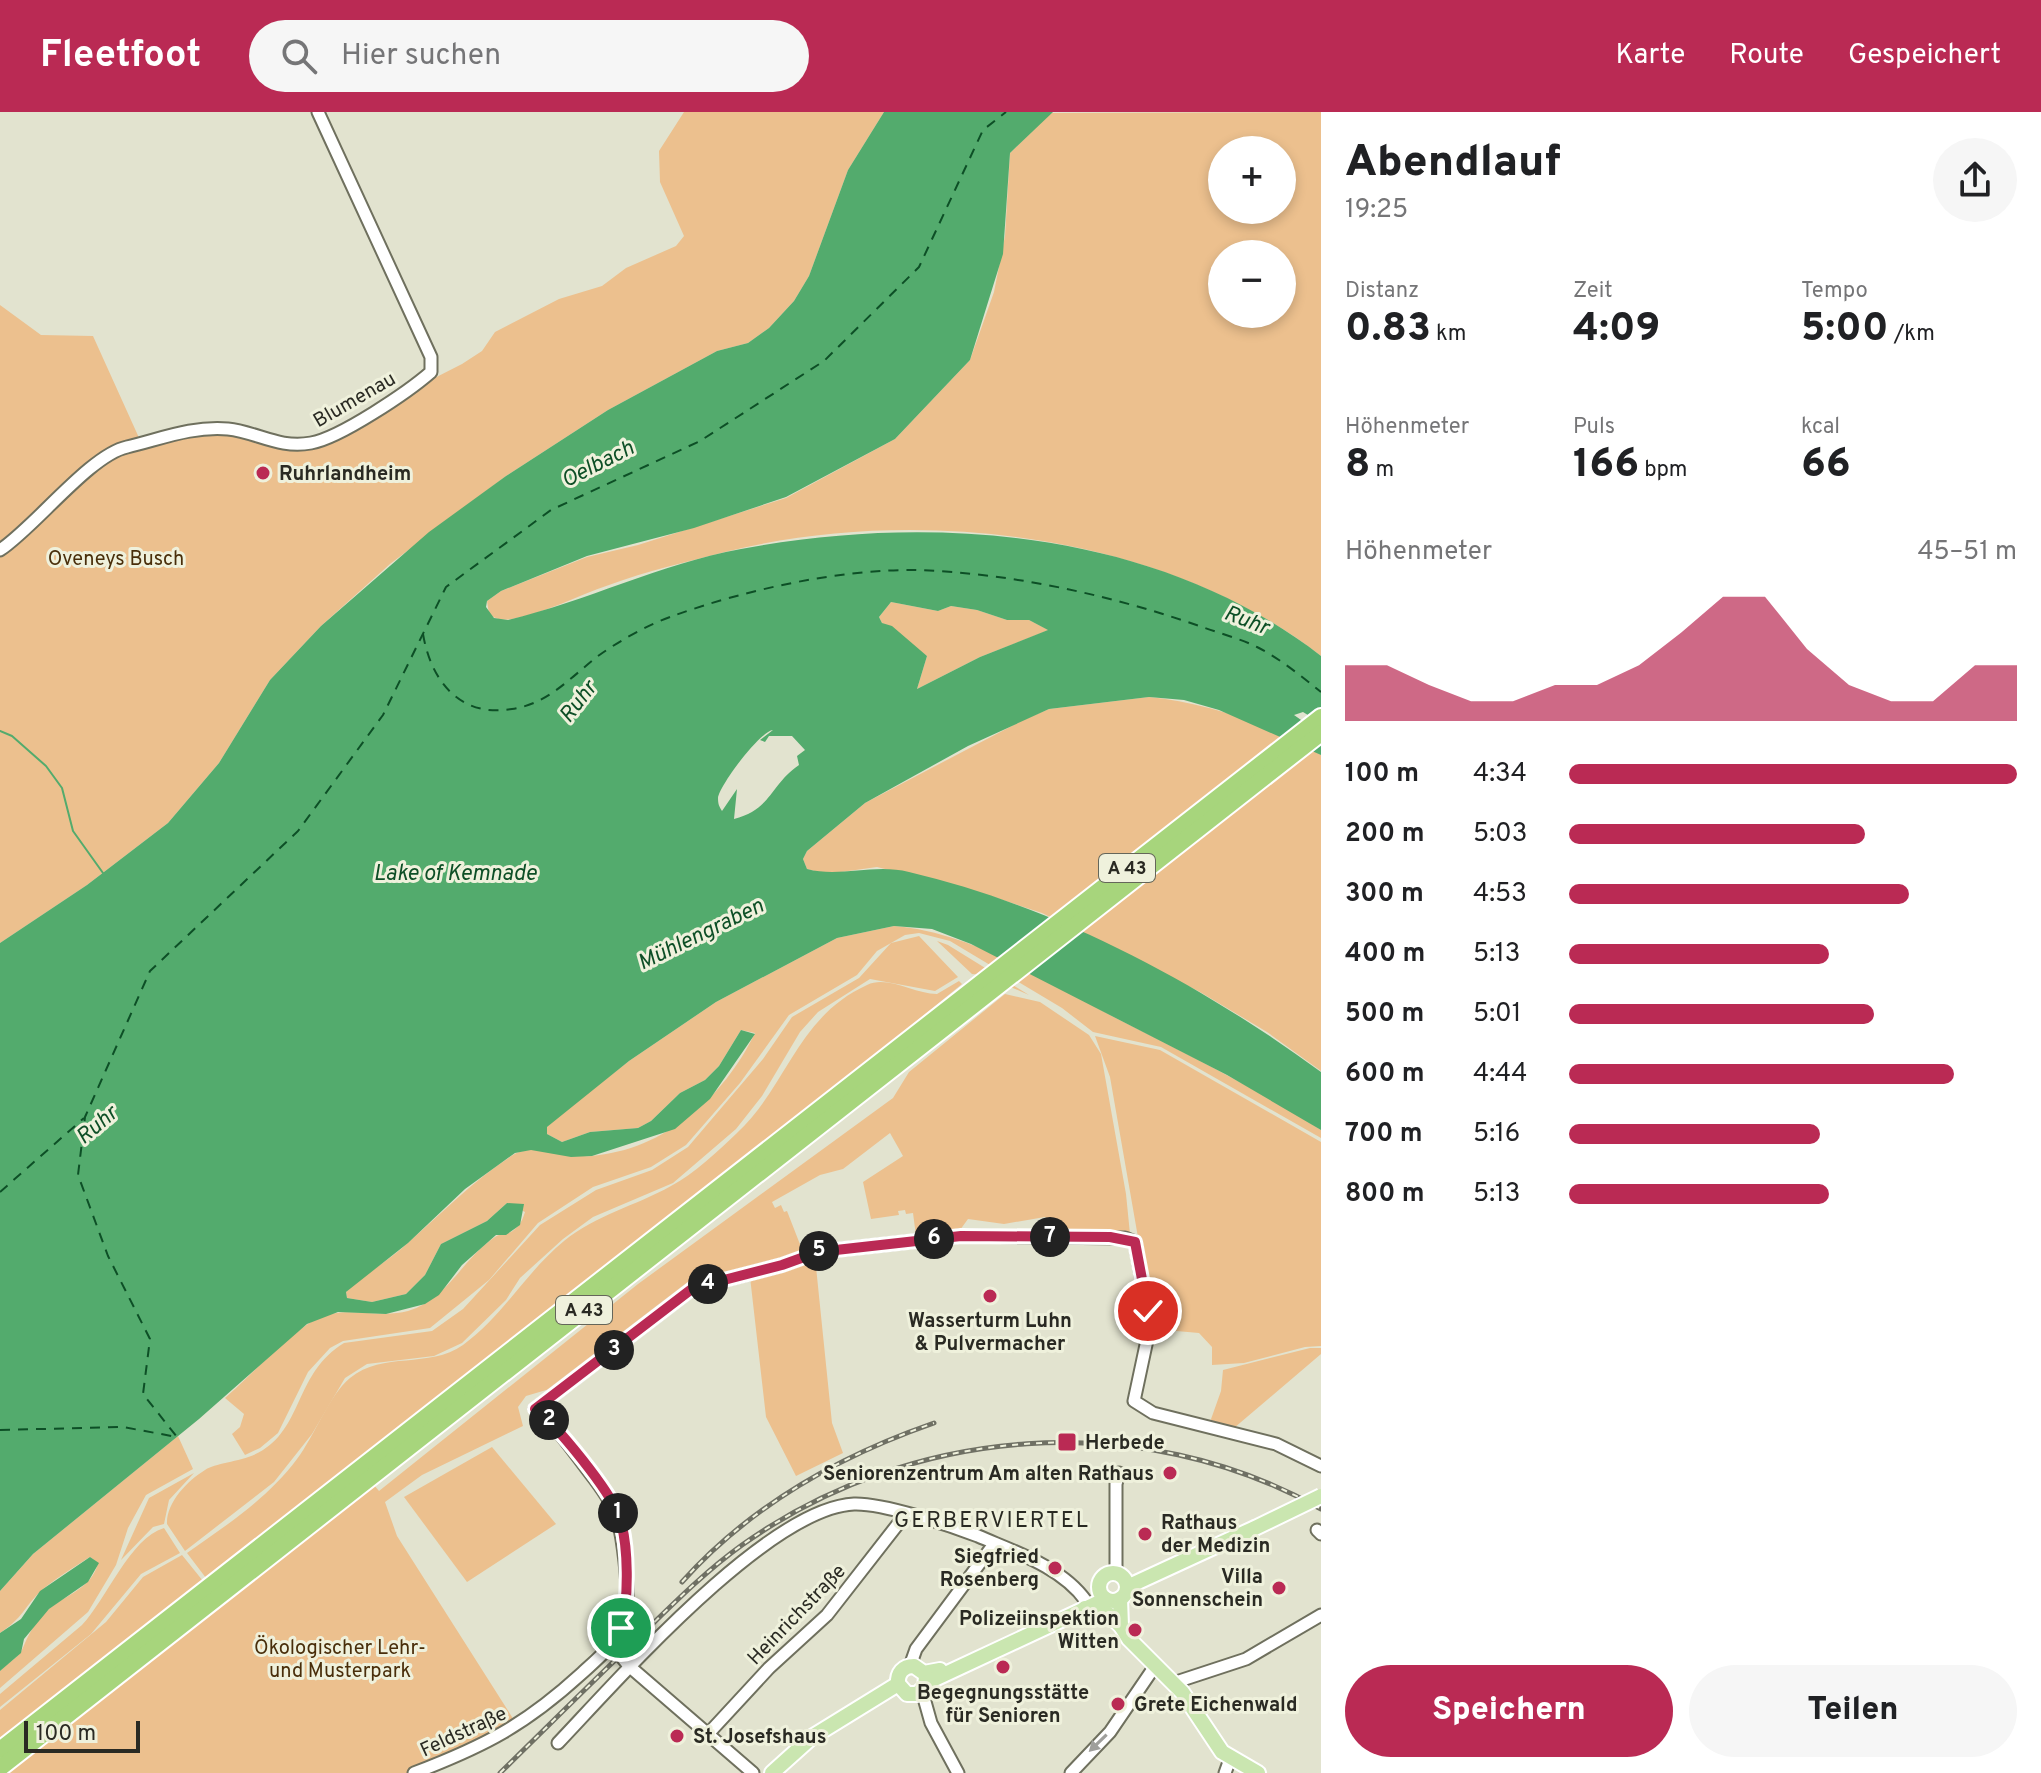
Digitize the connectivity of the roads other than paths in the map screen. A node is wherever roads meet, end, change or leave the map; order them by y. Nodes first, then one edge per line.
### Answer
1 (318, 112) edge
2 (0, 550) edge
3 (1321, 717) edge
4 (1321, 733) edge
5 (939, 1024) junction
6 (1321, 1466) edge
7 (1119, 1473) dead end
8 (1321, 1496) edge
9 (905, 1515) junction
10 (994, 1544) junction
11 (1114, 1589) junction
12 (1082, 1607) junction
13 (1321, 1615) edge
14 (1119, 1624) junction
15 (611, 1644) junction
16 (629, 1666) junction
17 (910, 1666) junction
18 (1155, 1666) junction
19 (1173, 1683) junction
20 (914, 1686) junction
21 (708, 1734) junction
22 (558, 1743) dead end
23 (0, 1750) edge
24 (1227, 1766) edge
25 (0, 1768) edge
26 (414, 1773) edge
27 (753, 1773) edge
28 (772, 1773) edge
29 (958, 1773) edge
30 (1071, 1773) edge
31 (1258, 1773) edge

1 - 2 street, Blumenau
3 - 5 highway, A 43
4 - 5 highway, A 43
5 - 23 highway, A 43
5 - 25 highway, A 43
6 - 15 street, Feldstraße
7 - 11 street
8 - 11 main road, bridge
9 - 10 street
9 - 16 street
9 - 21 street, Heinrichstraße
10 - 12 street
10 - 17 street
11 - 12 main road
11 - 14 main road
12 - 14 main road
12 - 20 main road
13 - 19 street
14 - 18 main road
15 - 16 street
15 - 26 street, Feldstraße
16 - 21 street
16 - 22 street
17 - 20 main road
17 - 20 main road
18 - 19 main road
18 -> 30 street
19 - 24 main road
20 - 28 main road
20 - 29 street
21 - 27 street
24 - 31 main road

